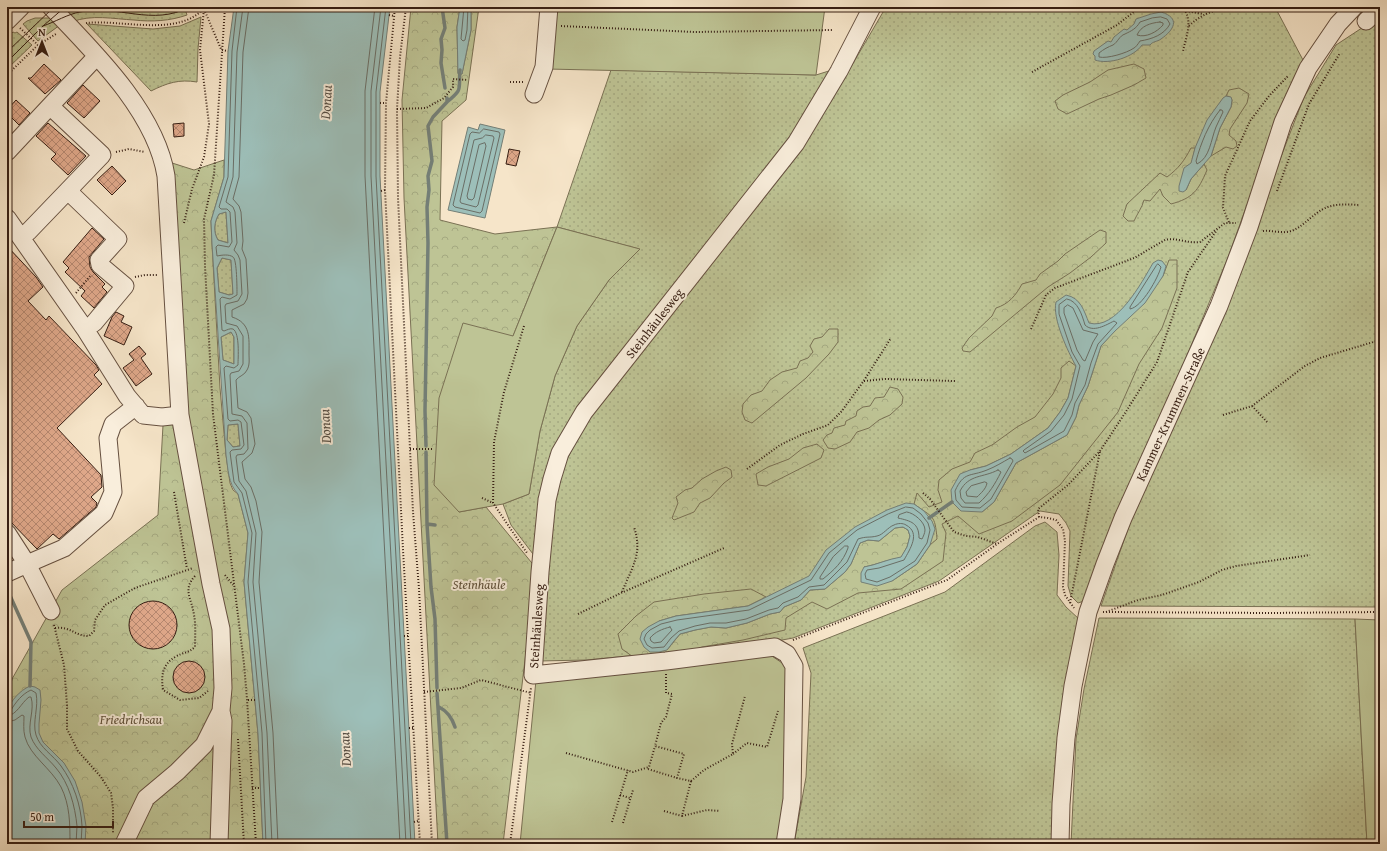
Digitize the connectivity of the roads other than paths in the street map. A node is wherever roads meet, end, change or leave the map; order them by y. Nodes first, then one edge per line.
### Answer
1 (51, 7) edge
2 (549, 7) edge
3 (872, 7) edge
4 (1354, 7) edge
5 (1380, 8) edge
6 (1366, 21) dead end
7 (97, 56) junction
8 (534, 94) dead end
9 (50, 106) junction
10 (7, 152) edge
11 (68, 191) junction
12 (7, 218) edge
13 (28, 232) dead end
14 (94, 323) dead end
15 (136, 406) junction
16 (180, 415) junction
17 (7, 533) edge
18 (27, 564) junction
19 (7, 572) edge
20 (51, 611) dead end
21 (221, 711) junction
22 (118, 840) edge
23 (219, 844) edge
24 (785, 844) edge
25 (1060, 844) edge

1 - 7 street
2 - 8 street
3 - 24 street, Steinhäulesweg
4 - 25 street, Kammer-Krummen-Straße
5 - 6 street
7 - 9 street
7 - 16 street
9 - 10 street
9 - 11 street
11 - 13 street
11 - 14 street
12 - 15 street
15 - 16 street
15 - 18 street
16 - 21 street
17 - 18 street
18 - 19 street
18 - 20 street
21 - 22 street
21 - 23 street

